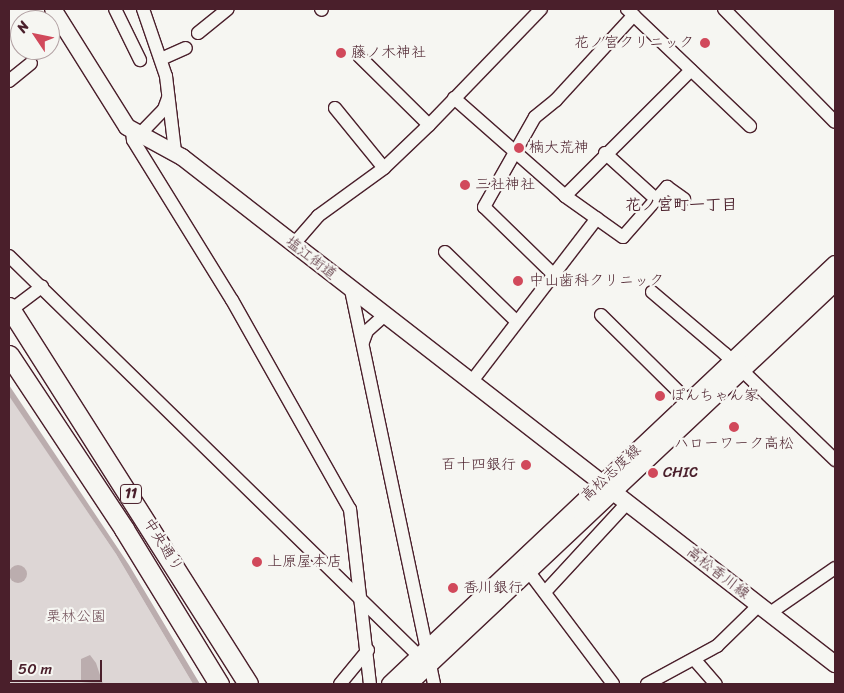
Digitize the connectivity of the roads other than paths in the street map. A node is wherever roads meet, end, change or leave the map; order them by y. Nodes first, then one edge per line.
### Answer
1 (52, 9) edge
2 (115, 9) edge
3 (144, 9) edge
4 (228, 9) edge
5 (541, 9) edge
6 (724, 9) edge
7 (631, 12) edge
8 (198, 33) dead end
9 (186, 48) dead end
10 (359, 56) dead end
11 (161, 59) junction
12 (140, 60) dead end
13 (30, 63) dead end
14 (691, 70) junction
15 (9, 82) edge
16 (168, 96) junction
17 (454, 98) junction
18 (335, 108) dead end
19 (835, 122) edge
20 (429, 125) junction
21 (750, 126) dead end
22 (136, 132) junction
23 (513, 150) junction
24 (175, 152) junction
25 (605, 153) junction
26 (384, 168) junction
27 (565, 196) junction
28 (684, 199) dead end
29 (657, 200) junction
30 (597, 218) junction
31 (294, 245) junction
32 (444, 252) dead end
33 (9, 256) edge
34 (835, 264) edge
35 (553, 274) junction
36 (835, 283) edge
37 (42, 287) junction
38 (351, 290) junction
39 (652, 292) dead end
40 (10, 308) edge
41 (385, 315) junction
42 (601, 315) dead end
43 (516, 321) junction
44 (363, 342) junction
45 (9, 355) edge
46 (737, 367) junction
47 (472, 381) junction
48 (694, 407) junction
49 (835, 460) edge
50 (607, 486) junction
51 (628, 502) junction
52 (524, 567) junction
53 (835, 568) edge
54 (545, 592) junction
55 (364, 606) junction
56 (765, 609) junction
57 (368, 650) junction
58 (424, 657) junction
59 (694, 659) junction
60 (835, 664) edge
61 (219, 684) edge
62 (248, 684) edge
63 (340, 684) edge
64 (370, 684) edge
65 (390, 684) edge
66 (409, 684) edge
67 (434, 684) edge
68 (613, 684) edge
69 (647, 684) edge
70 (716, 684) edge

1 - 22 main road, 塩江街道
2 - 12 street
3 - 11 street
4 - 8 street
5 - 17 street
6 - 19 street
7 - 14 street
7 - 23 street
9 - 11 street
10 - 20 street
11 - 16 street
13 - 15 street
14 - 21 street
14 - 25 street
16 - 22 street
16 - 24 street
17 - 20 street
17 - 23 street
18 - 26 street
20 - 26 street
22 - 24 main road, 塩江街道
22 - 55 street
23 - 27 street
23 - 35 street
24 - 31 main road, 塩江街道
25 - 27 street
25 - 29 street
26 - 31 street
27 - 30 street
28 - 29 street
29 - 30 street
30 - 35 street
31 - 38 main road, 塩江街道
32 - 43 street
33 - 37 street
34 - 46 main road, 高松志度線
35 - 43 street
36 - 46 main road, 高松志度線
37 - 40 street
37 - 55 street
38 - 41 main road, 塩江街道
38 - 44 street
39 - 46 street
40 - 62 highway, 中央通り / 11
41 - 44 street
41 - 47 main road, 塩江街道
42 - 48 street
43 - 47 street
44 - 58 street
45 - 61 highway, 中央通り / 11
46 - 48 main road, 高松志度線
46 - 49 street
47 - 50 main road, 塩江街道
48 - 50 main road, 高松志度線
50 - 51 main road, 高松香川線
50 - 52 main road, 高松志度線
51 - 54 street
51 - 56 main road, 高松香川線
52 - 54 street
52 - 58 main road, 高松志度線
53 - 56 street
54 - 68 street
55 - 57 street
55 - 58 street
56 - 59 street
56 - 60 main road, 高松香川線
57 - 63 street
57 - 64 street
58 - 65 main road, 高松志度線
58 - 66 main road, 高松志度線
58 - 67 street
59 - 69 street
59 - 70 street

